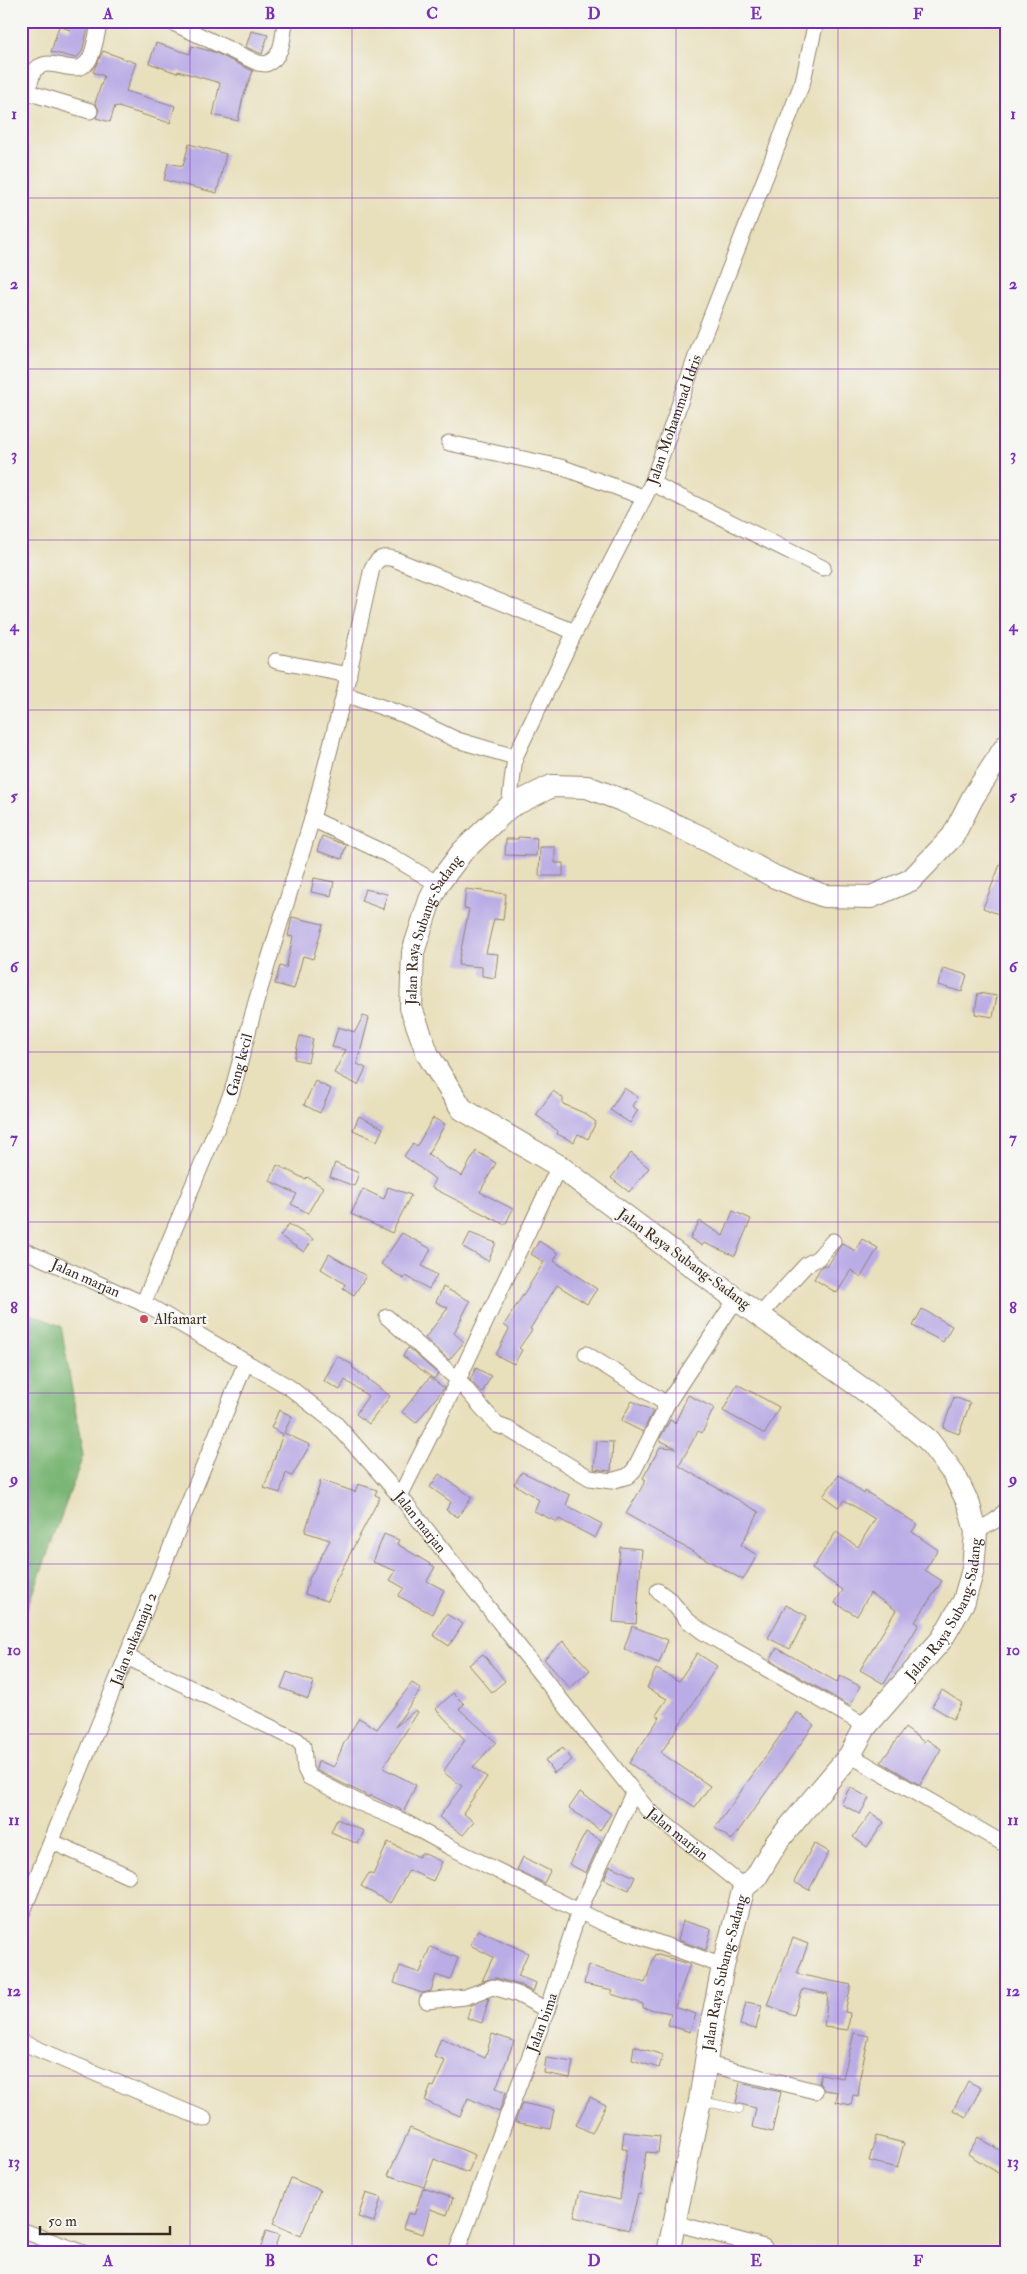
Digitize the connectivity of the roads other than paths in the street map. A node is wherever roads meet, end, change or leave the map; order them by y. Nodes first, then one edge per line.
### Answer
1 (100, 21) edge
2 (169, 21) edge
3 (285, 21) edge
4 (816, 21) edge
5 (24, 91) edge
6 (90, 111) dead end
7 (449, 443) dead end
8 (652, 483) junction
9 (643, 497) junction
10 (823, 568) dead end
11 (575, 632) junction
12 (276, 661) dead end
13 (349, 675) junction
14 (344, 694) junction
15 (1006, 746) edge
16 (516, 757) junction
17 (509, 807) junction
18 (312, 819) junction
19 (438, 884) junction
20 (559, 1166) junction
21 (833, 1241) dead end
22 (21, 1249) edge
23 (736, 1299) junction
24 (143, 1304) junction
25 (760, 1315) junction
26 (387, 1317) dead end
27 (586, 1354) dead end
28 (246, 1362) junction
29 (458, 1380) junction
30 (667, 1404) junction
31 (400, 1496) junction
32 (1006, 1510) edge
33 (976, 1532) junction
34 (658, 1591) dead end
35 (127, 1657) junction
36 (866, 1726) junction
37 (850, 1755) junction
38 (633, 1793) junction
39 (53, 1842) junction
40 (1006, 1845) edge
41 (128, 1876) dead end
42 (744, 1887) junction
43 (579, 1911) junction
44 (21, 1916) edge
45 (724, 1966) junction
46 (427, 2001) dead end
47 (547, 2010) junction
48 (21, 2042) edge
49 (707, 2064) junction
50 (815, 2091) dead end
51 (700, 2101) junction
52 (739, 2109) dead end
53 (204, 2119) dead end
54 (675, 2222) junction
55 (21, 2230) edge
56 (764, 2247) dead end
57 (83, 2253) edge
58 (456, 2253) edge
59 (668, 2253) edge

1 - 5 street
2 - 3 street
4 - 8 street, Jalan Mohammad Idris
5 - 6 street
7 - 9 street
8 - 9 street, Jalan Mohammad Idris
8 - 10 street
9 - 11 street, Jalan Mohammad Idris
11 - 13 street, Gang kecil
11 - 16 street, Jalan Mohammad Idris
12 - 13 street
13 - 14 street, Gang kecil
14 - 16 street
14 - 18 street, Gang kecil
15 - 17 main road, Jalan Raya Subang-Sadang
16 - 17 street, Jalan Mohammad Idris
17 - 19 main road, Jalan Raya Subang-Sadang
18 - 19 street
18 - 24 street, Gang kecil
19 - 20 main road, Jalan Raya Subang-Sadang
20 - 23 main road, Jalan Raya Subang-Sadang
20 - 29 street
21 - 25 street
22 - 24 street, Jalan marjan
23 - 25 main road, Jalan Raya Subang-Sadang
23 - 30 street
24 - 28 street, Jalan marjan
25 - 33 main road, Jalan Raya Subang-Sadang
26 - 29 street
27 - 30 street
28 - 31 street, Jalan marjan
28 - 35 street, Jalan sukamaju 2
29 - 30 street
29 - 31 street
31 - 38 street, Jalan marjan
32 - 33 street
33 - 36 main road, Jalan Raya Subang-Sadang
34 - 36 street
35 - 39 street, Jalan sukamaju 2
35 - 43 street
36 - 37 main road, Jalan Raya Subang-Sadang
37 - 40 street
37 - 42 main road, Jalan Raya Subang-Sadang
38 - 42 street, Jalan marjan
38 - 43 street, Jalan bima
39 - 41 street
39 - 44 street, Jalan sukamaju 2
42 - 45 main road, Jalan Raya Subang-Sadang
43 - 45 street
43 - 47 street, Jalan bima
45 - 49 main road, Jalan Raya Subang-Sadang
46 - 47 street
47 - 58 street, Jalan bima
48 - 53 street
49 - 50 street
49 - 51 main road, Jalan Raya Subang-Sadang
51 - 52 lane
51 - 54 main road, Jalan Raya Subang-Sadang
54 - 56 street
54 - 59 main road, Jalan Raya Subang-Sadang
55 - 57 street

